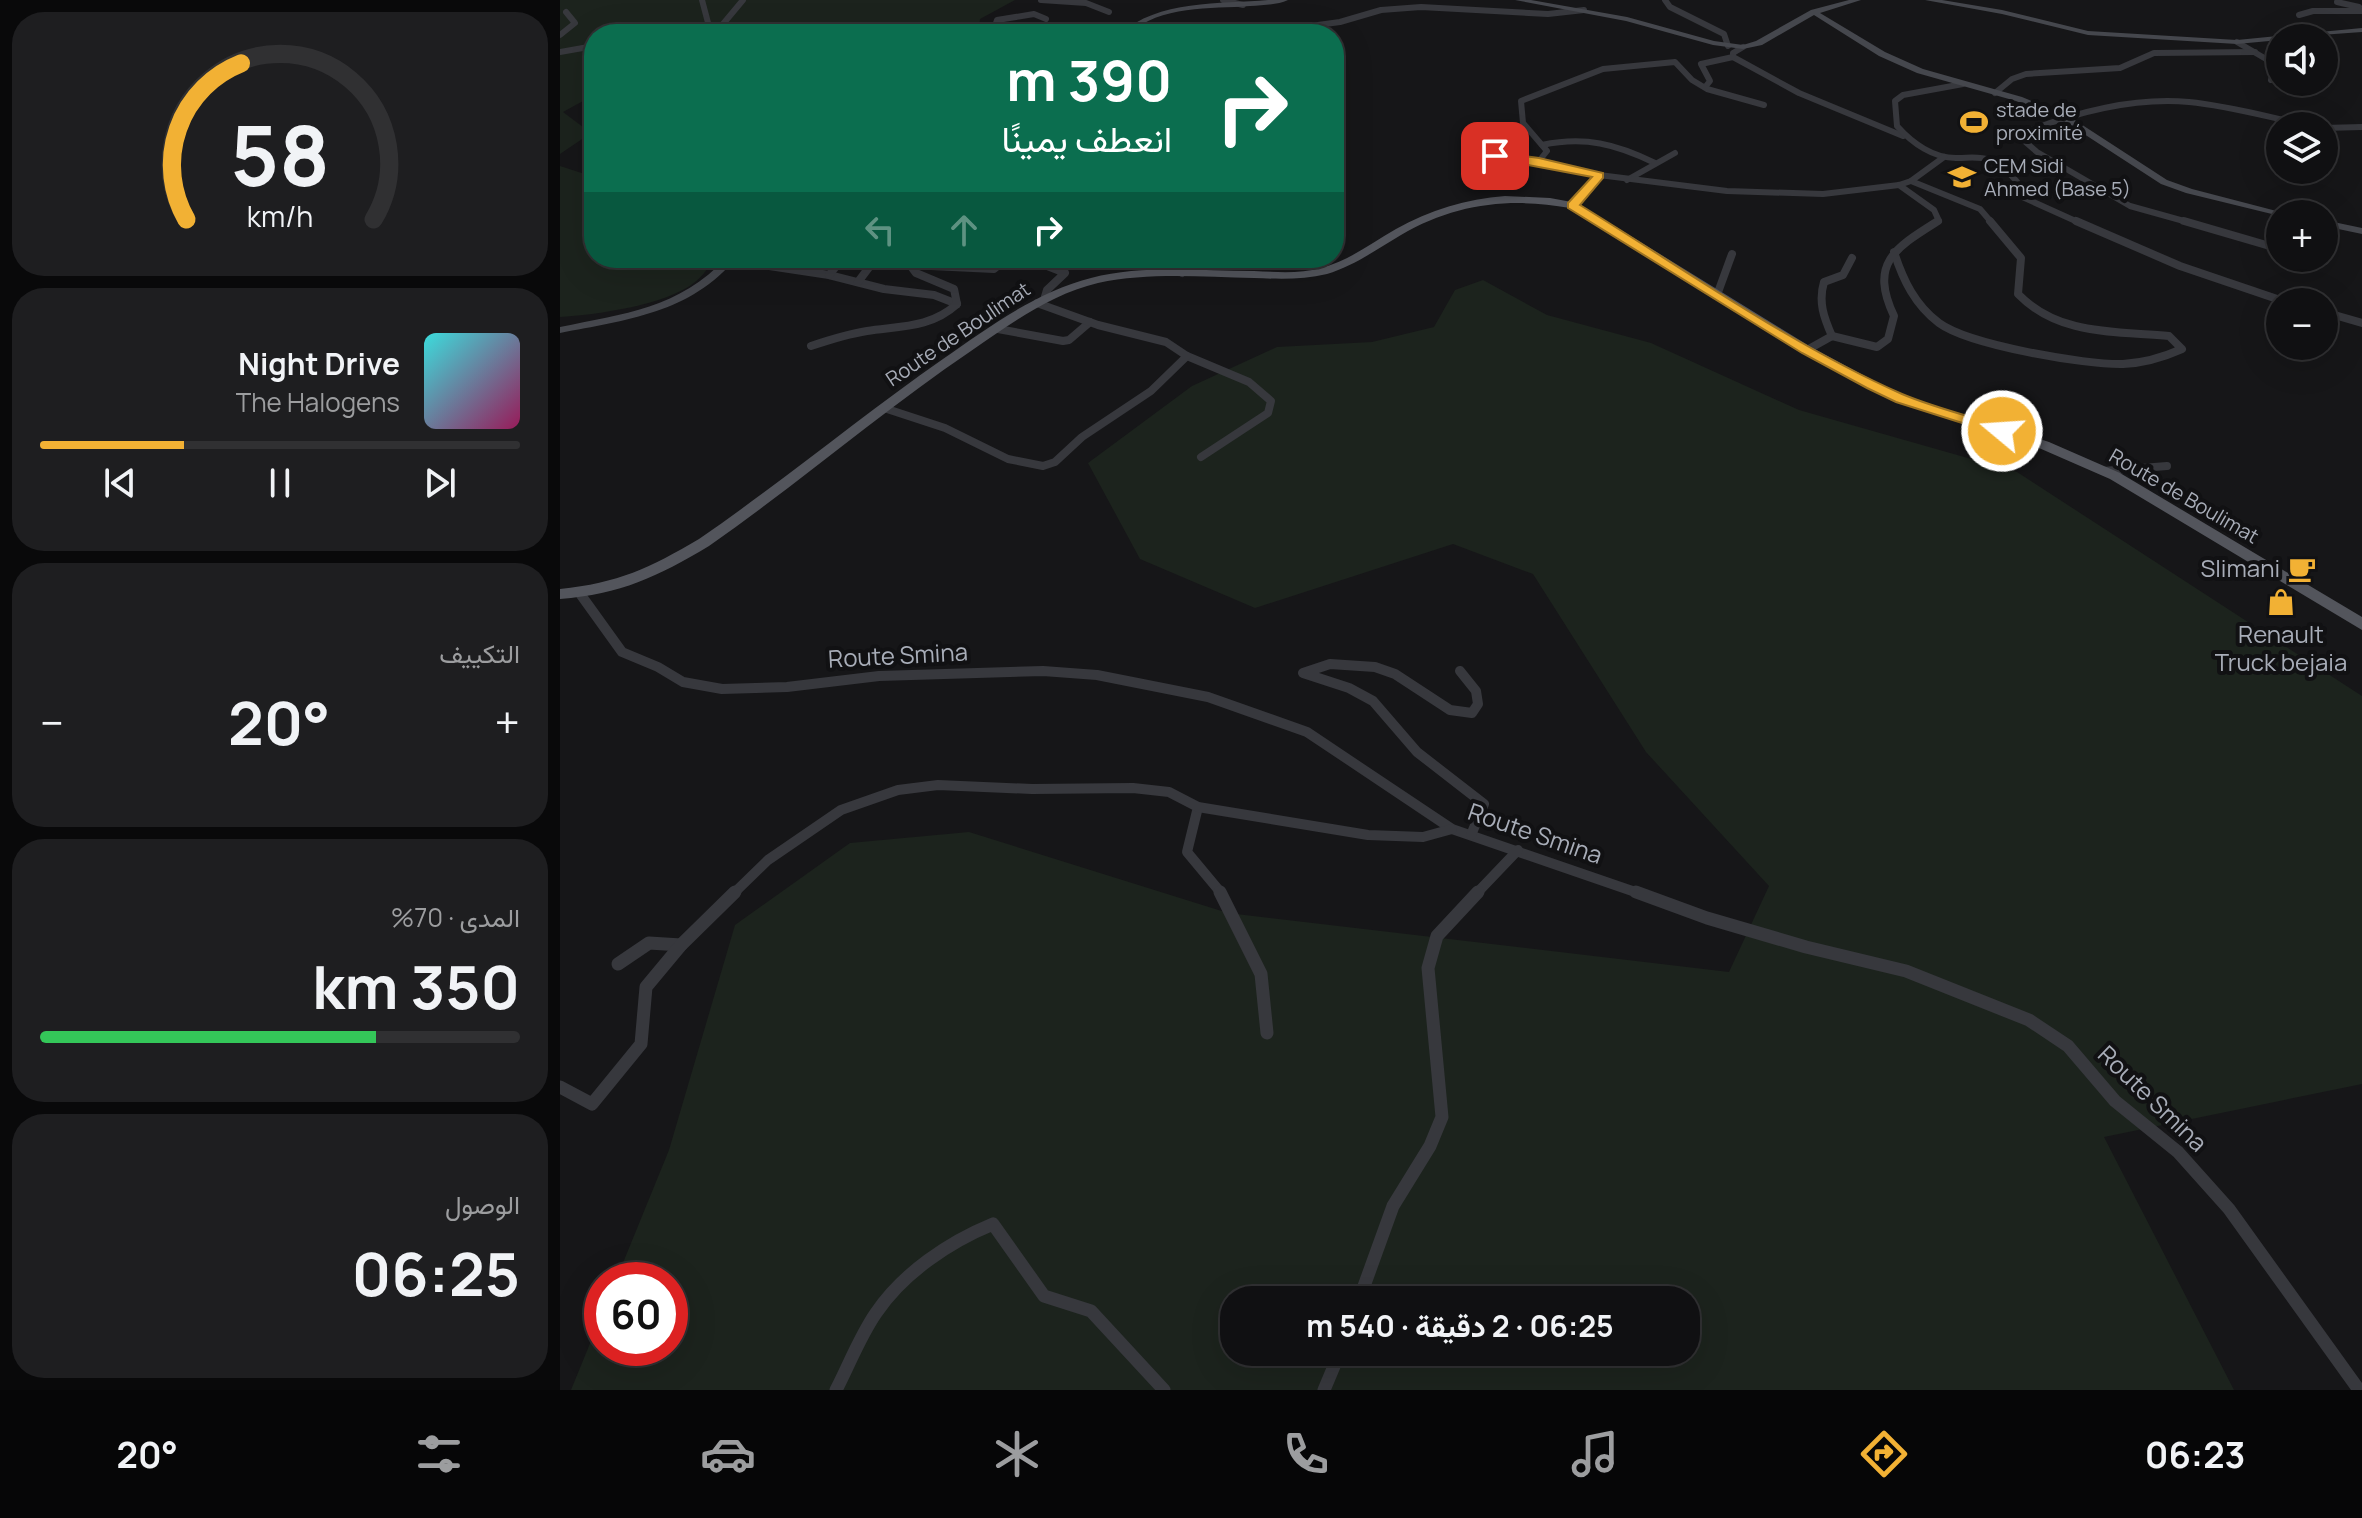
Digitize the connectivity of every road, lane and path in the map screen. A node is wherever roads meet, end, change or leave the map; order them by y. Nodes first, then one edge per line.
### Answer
1 (702, 0) edge
2 (743, 0) edge
3 (1041, 0) edge
4 (1223, 0) edge
5 (1284, 0) edge
6 (1519, 0) edge
7 (1665, 0) edge
8 (1857, 0) edge
9 (1929, 0) edge
10 (2337, 2) dead end
11 (1243, 5) junction
12 (2362, 9) edge
13 (1584, 10) junction
14 (566, 12) dead end
15 (1109, 12) dead end
16 (1814, 12) junction
17 (2299, 15) dead end
18 (1046, 19) dead end
19 (708, 24) edge
20 (723, 24) edge
21 (998, 24) edge
22 (1134, 24) edge
23 (1325, 24) edge
24 (2362, 30) edge
25 (2338, 32) edge
26 (560, 35) edge
27 (2266, 39) edge
28 (2237, 42) junction
29 (1728, 46) junction
30 (1743, 47) junction
31 (584, 48) edge
32 (560, 52) edge
33 (2255, 52) junction
34 (1733, 57) junction
35 (2266, 61) edge
36 (1963, 84) junction
37 (1706, 86) junction
38 (1995, 93) junction
39 (1764, 105) dead end
40 (2266, 117) edge
41 (2067, 119) junction
42 (2362, 127) edge
43 (2338, 130) edge
44 (1905, 137) junction
45 (1542, 145) junction
46 (1473, 153) dead end
47 (1675, 153) dead end
48 (1944, 157) junction
49 (1539, 161) junction
50 (1655, 163) junction
51 (1599, 175) junction
52 (1627, 180) junction
53 (1911, 181) junction
54 (1899, 185) junction
55 (2009, 191) dead end
56 (2033, 202) junction
57 (1573, 205) junction
58 (2266, 210) edge
59 (2338, 226) edge
60 (2362, 231) edge
61 (2266, 245) edge
62 (1894, 252) junction
63 (1732, 254) dead end
64 (1852, 258) dead end
65 (1344, 262) edge
66 (722, 268) edge
67 (792, 268) edge
68 (835, 268) edge
69 (868, 268) edge
70 (914, 268) edge
71 (1052, 268) edge
72 (1186, 268) edge
73 (1331, 268) edge
74 (1182, 273) junction
75 (829, 275) junction
76 (858, 282) junction
77 (1717, 295) junction
78 (2266, 297) edge
79 (1041, 302) junction
80 (957, 304) junction
81 (2338, 316) edge
82 (1090, 322) junction
83 (2362, 323) edge
84 (998, 329) junction
85 (560, 330) edge
86 (1832, 336) junction
87 (811, 346) dead end
88 (1807, 350) junction
89 (1187, 356) junction
90 (884, 408) junction
91 (1201, 457) dead end
92 (2167, 466) dead end
93 (2103, 471) junction
94 (560, 594) edge
95 (581, 595) junction
96 (2362, 624) edge
97 (1460, 671) dead end
98 (1198, 807) junction
99 (1452, 829) junction
100 (1471, 835) junction
101 (1518, 850) junction
102 (681, 945) junction
103 (618, 964) dead end
104 (1267, 1033) dead end
105 (560, 1087) edge
106 (1364, 1286) edge
107 (1334, 1366) edge
108 (836, 1390) edge
109 (1164, 1390) edge
110 (1324, 1390) edge
111 (2359, 1390) edge

1 - 19 street
2 - 20 street
3 - 15 street
4 - 11 street
5 - 11 main road
6 - 13 main road
7 - 29 street
8 - 16 main road
9 - 28 main road
10 - 12 street
11 - 22 main road
12 - 17 street
13 - 23 street
13 - 29 main road
14 - 26 street
16 - 30 main road
16 - 36 main road
18 - 21 street
24 - 25 main road
27 - 28 main road
28 - 33 street
29 - 30 main road
30 - 34 street
31 - 32 street
33 - 35 street
33 - 38 street
34 - 37 street
34 - 44 street
36 - 38 main road
36 - 44 street
37 - 39 street
37 - 45 street
38 - 41 main road
40 - 41 street
41 - 58 main road
41 - 61 street
42 - 43 street
44 - 48 street
45 - 49 street
45 - 50 street
46 - 49 street
47 - 50 street
48 - 53 street
48 - 56 street
49 - 51 street
50 - 52 street
51 - 52 street
51 - 57 street
52 - 54 street
53 - 54 street
53 - 62 street
54 - 62 street
55 - 56 street
56 - 78 street
57 - 65 main road, Route de Boulimat
57 - 77 main road, Route de Boulimat
59 - 60 main road
62 - 86 street
63 - 77 street
64 - 86 street
66 - 85 main road
67 - 75 street
68 - 75 street
69 - 76 street
70 - 80 street
71 - 79 street
72 - 74 street
73 - 74 main road, Route de Boulimat
74 - 79 main road, Route de Boulimat
75 - 76 street
76 - 80 street
77 - 88 main road, Route de Boulimat
79 - 82 street
79 - 84 main road, Route de Boulimat
80 - 87 street
81 - 83 street
82 - 84 street
82 - 89 street
84 - 90 main road, Route de Boulimat
86 - 88 street
88 - 93 main road, Route de Boulimat
89 - 90 street
89 - 91 street
90 - 95 main road, Route de Boulimat
92 - 93 street
93 - 96 main road, Route de Boulimat
94 - 95 main road, Route de Boulimat
95 - 99 street, Route Smina
97 - 100 street
98 - 99 street
98 - 102 street
98 - 104 street
99 - 100 street, Route Smina
100 - 101 street, Route Smina
101 - 106 street
101 - 111 street, Route Smina
102 - 103 street
102 - 105 street
107 - 110 street
108 - 109 street

